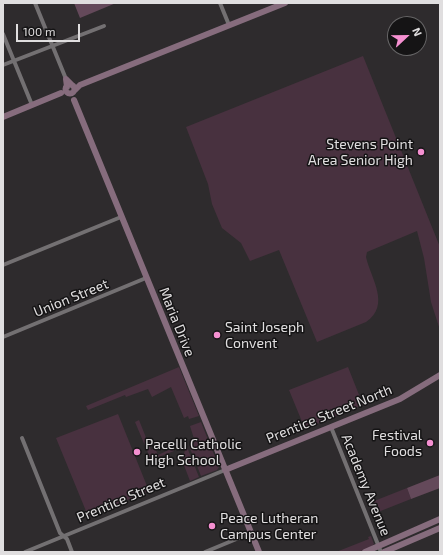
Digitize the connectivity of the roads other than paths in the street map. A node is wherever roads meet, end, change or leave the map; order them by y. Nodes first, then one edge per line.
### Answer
1 (35, 3) edge
2 (220, 3) edge
3 (285, 3) edge
4 (229, 25) junction
5 (104, 26) dead end
6 (3, 34) edge
7 (52, 46) junction
8 (14, 60) junction
9 (3, 65) edge
10 (66, 79) joint
11 (70, 89) junction
12 (32, 105) junction
13 (3, 117) edge
14 (122, 217) junction
15 (3, 265) edge
16 (146, 278) junction
17 (3, 337) edge
18 (440, 375) edge
19 (331, 427) junction
20 (22, 438) dead end
21 (225, 470) junction
22 (439, 521) edge
23 (440, 528) edge
24 (252, 533) junction
25 (64, 536) junction
26 (380, 549) edge
27 (25, 552) edge
28 (72, 552) edge
29 (205, 552) edge
30 (259, 552) edge
31 (365, 552) edge
32 (384, 552) edge

1 - 7 street
2 - 4 street
3 - 4 street
4 - 11 street
5 - 7 street
6 - 8 street
7 - 8 street
7 - 10 street
8 - 9 street
8 - 12 street
10 - 11 street, Maria Drive
11 - 12 street
11 - 14 street, Maria Drive
12 - 13 street
14 - 15 street
14 - 16 street, Maria Drive
16 - 17 street, Union Street
16 - 21 street, Maria Drive
18 - 19 street, Prentice Street North
19 - 21 street, Prentice Street North
19 - 26 street, Academy Avenue
20 - 25 street
21 - 24 street, Maria Drive
21 - 25 street, Prentice Street
22 - 26 street
23 - 32 street
24 - 29 street
24 - 30 street, Maria Drive
25 - 27 street, Prentice Street
25 - 28 street
26 - 31 street

